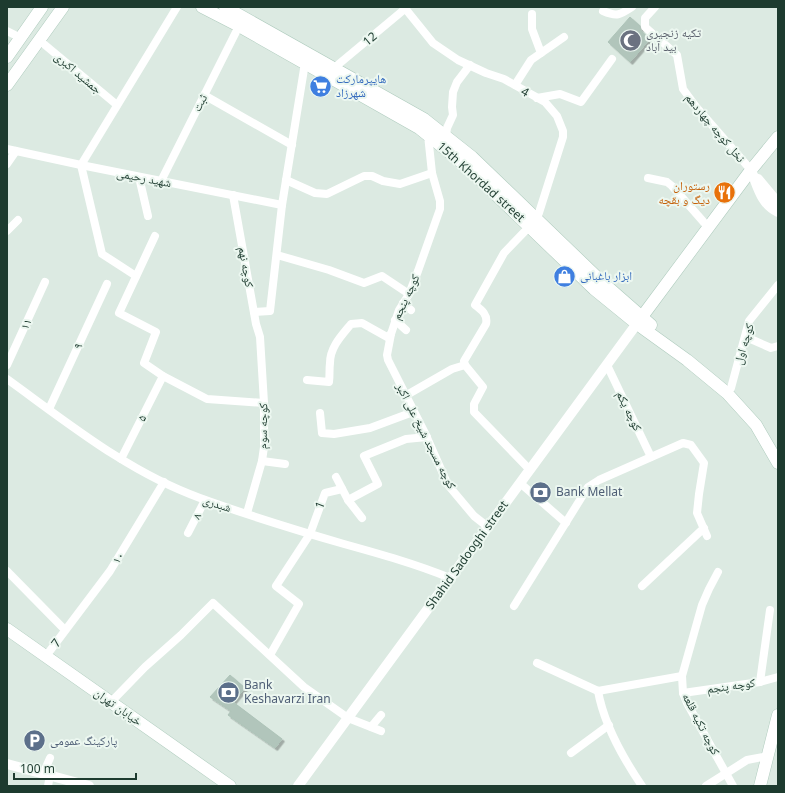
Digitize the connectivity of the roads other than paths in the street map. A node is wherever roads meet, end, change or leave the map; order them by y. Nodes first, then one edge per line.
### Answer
1 (42, 7) edge
2 (63, 7) edge
3 (177, 7) edge
4 (202, 7) edge
5 (225, 7) edge
6 (632, 7) edge
7 (655, 7) edge
8 (405, 8) edge
9 (603, 11) dead end
10 (532, 14) dead end
11 (239, 26) junction
12 (7, 31) edge
13 (564, 37) dead end
14 (21, 38) junction
15 (39, 40) junction
16 (541, 53) junction
17 (7, 58) edge
18 (612, 59) dead end
19 (305, 63) junction
20 (470, 65) junction
21 (334, 68) junction
22 (7, 85) edge
23 (515, 85) junction
24 (204, 95) junction
25 (537, 98) junction
26 (117, 105) junction
27 (428, 135) junction
28 (446, 136) junction
29 (778, 137) edge
30 (292, 145) junction
31 (7, 149) edge
32 (16, 151) junction
33 (7, 164) edge
34 (80, 165) junction
35 (751, 170) junction
36 (432, 173) junction
37 (139, 177) junction
38 (648, 178) dead end
39 (286, 180) junction
40 (161, 181) junction
41 (233, 195) junction
42 (778, 203) edge
43 (282, 205) junction
44 (778, 212) edge
45 (148, 216) dead end
46 (18, 220) dead end
47 (533, 223) junction
48 (708, 227) junction
49 (7, 231) edge
50 (154, 236) dead end
51 (277, 255) junction
52 (136, 276) junction
53 (45, 282) dead end
54 (107, 284) dead end
55 (778, 285) edge
56 (409, 294) junction
57 (403, 303) junction
58 (411, 310) dead end
59 (254, 312) junction
60 (395, 320) junction
61 (639, 321) junction
62 (406, 330) dead end
63 (391, 334) junction
64 (746, 337) junction
65 (260, 338) joint
66 (778, 346) edge
67 (7, 365) edge
68 (465, 365) junction
69 (607, 365) junction
70 (163, 376) junction
71 (7, 379) edge
72 (307, 380) dead end
73 (732, 388) junction
74 (405, 396) junction
75 (264, 403) junction
76 (49, 409) junction
77 (413, 412) junction
78 (320, 413) dead end
79 (427, 437) junction
80 (778, 449) edge
81 (651, 457) junction
82 (121, 459) junction
83 (262, 461) junction
84 (778, 463) edge
85 (285, 464) dead end
86 (530, 470) junction
87 (336, 477) dead end
88 (164, 482) junction
89 (520, 483) junction
90 (342, 489) junction
91 (206, 500) junction
92 (348, 500) junction
93 (247, 514) junction
94 (362, 518) dead end
95 (566, 523) junction
96 (488, 527) junction
97 (188, 533) dead end
98 (310, 534) junction
99 (7, 571) edge
100 (718, 572) dead end
101 (450, 578) junction
102 (642, 586) dead end
103 (514, 606) dead end
104 (770, 610) dead end
105 (7, 629) edge
106 (65, 630) junction
107 (270, 655) junction
108 (46, 656) junction
109 (536, 663) dead end
110 (682, 676) junction
111 (778, 677) edge
112 (760, 682) junction
113 (598, 691) junction
114 (683, 693) junction
115 (111, 702) junction
116 (381, 715) dead end
117 (778, 715) edge
118 (348, 718) junction
119 (609, 725) junction
120 (371, 727) junction
121 (381, 731) dead end
122 (778, 743) edge
123 (571, 754) dead end
124 (768, 756) junction
125 (50, 758) dead end
126 (7, 764) edge
127 (726, 772) junction
128 (46, 775) junction
129 (48, 786) edge
130 (89, 786) edge
131 (230, 786) edge
132 (298, 786) edge
133 (642, 786) edge
134 (706, 786) edge
135 (733, 786) edge
136 (760, 786) edge
137 (767, 786) edge

1 - 14 main road
2 - 15 main road
3 - 26 street
4 - 11 main road, 15th Khordad street
5 - 21 main road, 15th Khordad street
6 - 9 street
7 - 35 street, نخل کوچه چهاردهم
8 - 20 street, 4
8 - 21 street, 12
10 - 16 street
11 - 19 main road, 15th Khordad street
11 - 24 street, ثبت
12 - 14 street
13 - 16 street
14 - 17 main road
15 - 22 main road
15 - 26 street, جمشید اکبری
16 - 23 street
18 - 25 street
19 - 27 main road, 15th Khordad street
19 - 30 street
20 - 23 street, 4
20 - 28 street
21 - 28 main road, 15th Khordad street
23 - 25 street, 4
24 - 30 street
24 - 40 street, ثبت
25 - 47 street, 4
26 - 34 street
27 - 36 street, کوچه پنجم
27 - 47 main road, 15th Khordad street
28 - 47 main road, 15th Khordad street
29 - 35 main road, Shahid Sadooghi street
30 - 39 street
31 - 32 street, شهید رحیمی
32 - 33 street
32 - 34 street, شهید رحیمی
34 - 37 street, شهید رحیمی
34 - 52 street
35 - 42 street
35 - 44 street
35 - 48 main road, Shahid Sadooghi street
36 - 39 street
36 - 56 street, کوچه پنجم
37 - 40 street, شهید رحیمی
37 - 45 street
38 - 48 street
39 - 43 street
40 - 41 street, شهید رحیمی
41 - 43 street, شهید رحیمی
41 - 59 street, کوچه نهم
43 - 51 street
46 - 49 street
47 - 61 main road, 15th Khordad street
47 - 68 street
48 - 61 main road, Shahid Sadooghi street
50 - 52 street
51 - 56 street
51 - 59 street
52 - 70 street
53 - 67 street, ۱۱
54 - 76 street, ۹
55 - 64 street, کوچه اول
56 - 57 street, کوچه پنجم
57 - 58 street
57 - 60 street, کوچه پنجم
59 - 65 street, کوچه نهم
60 - 62 street
60 - 63 street, کوچه پنجم
61 - 69 street, Shahid Sadooghi street
61 - 73 main road
61 - 84 main road
63 - 72 street, کوچه پنجم
63 - 74 street, کوچه مسجد شیخ علی اکبر
64 - 66 street
64 - 73 street, کوچه اول
65 - 75 street, کوچه سوم
68 - 74 street
68 - 86 street
69 - 81 street, کوچه یکم
69 - 86 street, Shahid Sadooghi street
70 - 75 street
70 - 82 street, ۵
71 - 76 street, شبدری
73 - 80 main road
74 - 77 street, کوچه مسجد شیخ علی اکبر
75 - 83 street, کوچه سوم
76 - 82 street, شبدری
77 - 78 street
77 - 79 street, کوچه مسجد شیخ علی اکبر
79 - 92 street
79 - 96 street, کوچه مسجد شیخ علی اکبر
81 - 95 street
81 - 102 street
82 - 88 street, شبدری
83 - 85 street
83 - 93 street, کوچه سوم
86 - 89 street, Shahid Sadooghi street
87 - 90 street
88 - 91 street, شبدری
88 - 106 street, ۱۰
89 - 95 street
89 - 96 street, Shahid Sadooghi street
90 - 92 street
90 - 98 street, 1
91 - 93 street, شبدری
91 - 97 street, ۸
92 - 94 street
93 - 98 street, شبدری
95 - 103 street
96 - 101 street, Shahid Sadooghi street
98 - 101 street, شبدری
98 - 107 street
99 - 106 street
100 - 110 street, کوچه تکیه قلعه
101 - 118 street, Shahid Sadooghi street
104 - 112 street
105 - 108 main road, خیابان تهران
106 - 108 street, 7
107 - 115 street
107 - 118 street
108 - 115 main road, خیابان تهران
109 - 113 street
110 - 113 street
110 - 114 street, کوچه تکیه قلعه
111 - 112 street, کوچه پنجم
112 - 114 street, کوچه پنجم
113 - 119 street
114 - 127 street, کوچه تکیه قلعه
115 - 131 main road, خیابان تهران
116 - 120 street
117 - 124 main road
118 - 120 street
118 - 132 street, Shahid Sadooghi street
119 - 123 street
119 - 133 street
120 - 121 street
122 - 137 main road
124 - 127 street
124 - 136 main road
125 - 128 street
126 - 128 street
127 - 134 street
127 - 135 street
128 - 129 street
128 - 130 street

